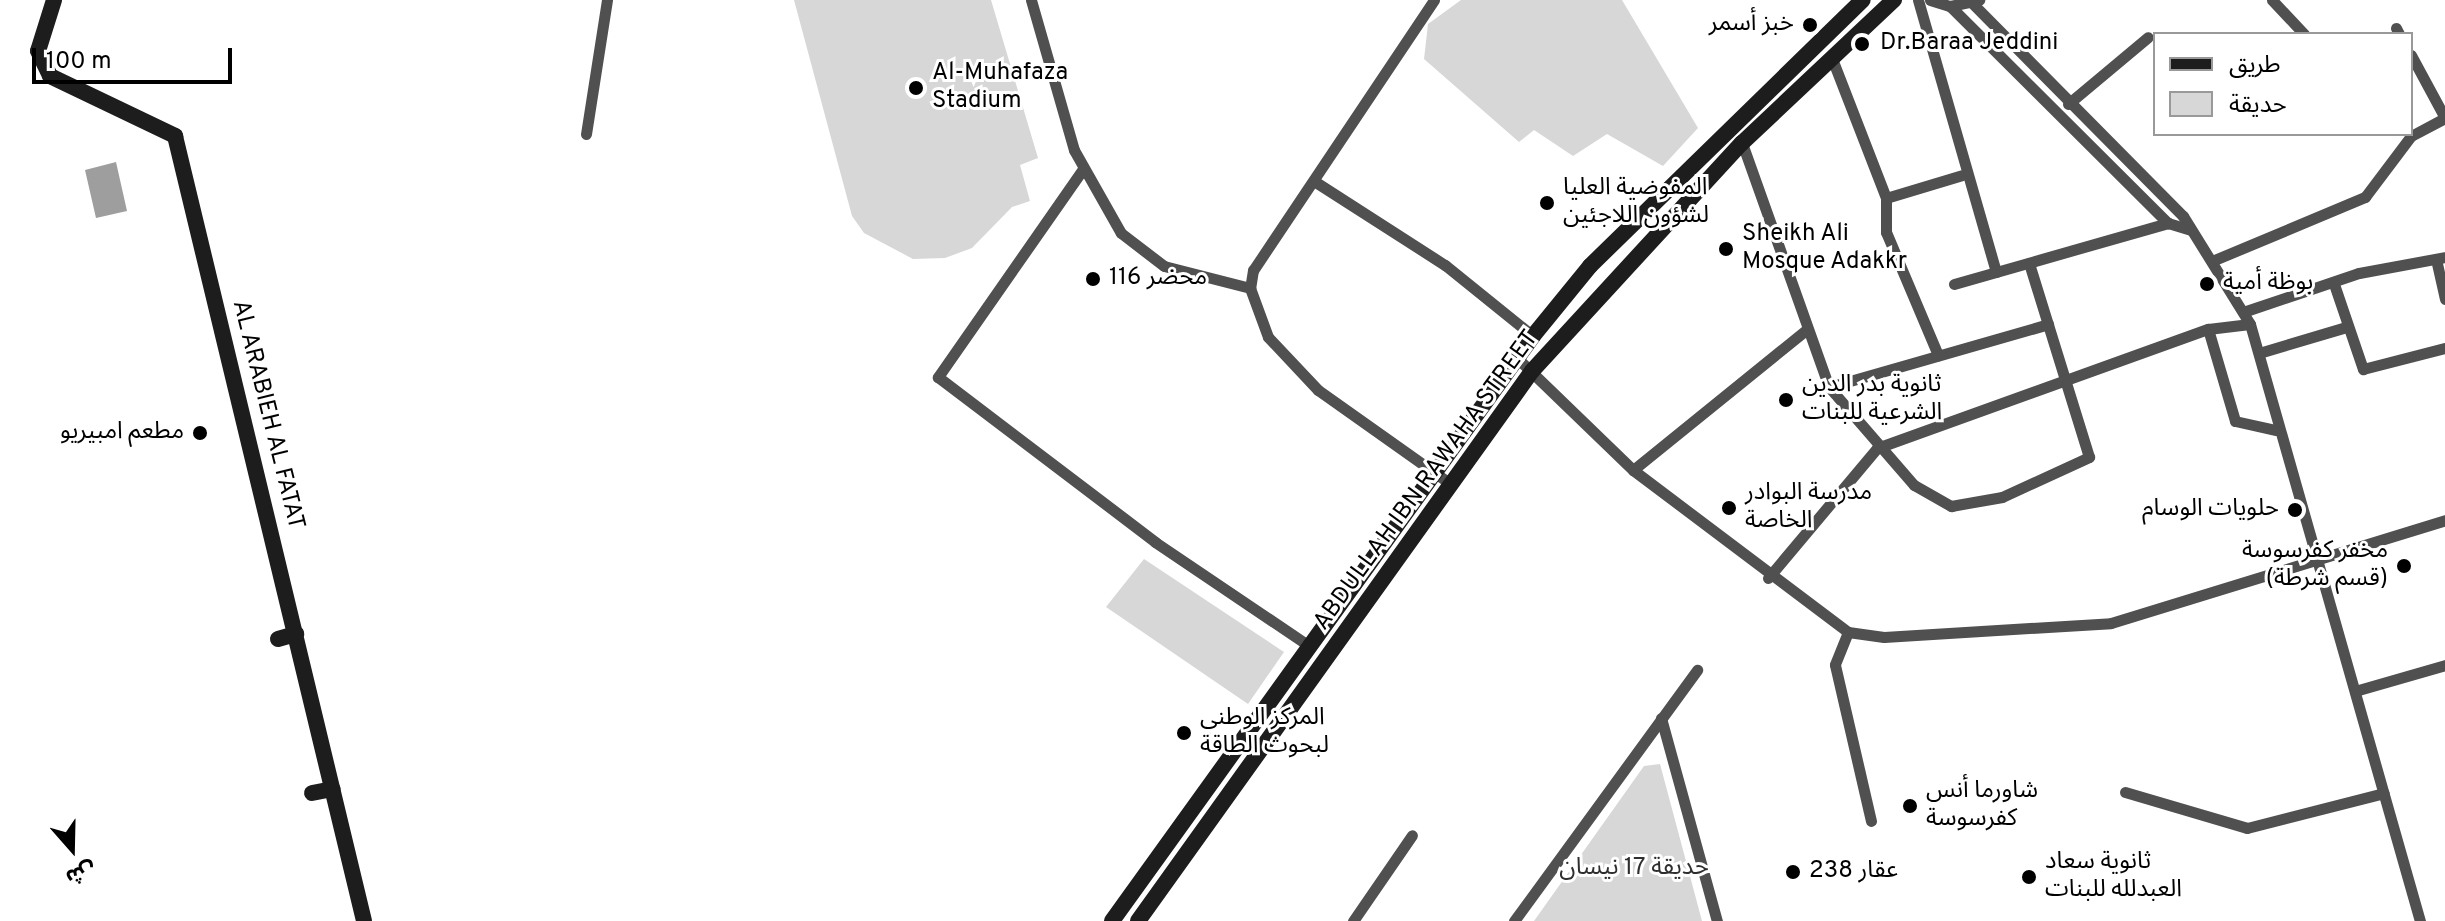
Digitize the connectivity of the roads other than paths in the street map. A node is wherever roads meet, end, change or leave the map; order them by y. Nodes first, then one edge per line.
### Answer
1 (54, 0) edge
2 (607, 0) edge
3 (1031, 0) edge
4 (1434, 0) edge
5 (1863, 0) edge
6 (1892, 0) edge
7 (1918, 0) edge
8 (1930, 0) edge
9 (2272, 0) edge
10 (1976, 2) edge
11 (1950, 6) junction
12 (2302, 32) edge
13 (2148, 37) dead end
14 (1831, 55) junction
15 (2413, 59) edge
16 (2068, 104) junction
17 (2445, 118) edge
18 (586, 134) dead end
19 (2413, 134) edge
20 (2409, 136) edge
21 (1742, 143) junction
22 (1083, 169) junction
23 (1962, 175) junction
24 (1314, 181) junction
25 (1886, 198) junction
26 (2168, 223) junction
27 (2191, 230) junction
28 (2440, 258) edge
29 (2212, 261) junction
30 (2029, 263) junction
31 (1996, 272) junction
32 (1954, 284) dead end
33 (2334, 284) junction
34 (1250, 288) junction
35 (2445, 299) edge
36 (2243, 312) junction
37 (2048, 324) junction
38 (2250, 324) junction
39 (2343, 328) junction
40 (2208, 329) junction
41 (1806, 330) junction
42 (1533, 336) junction
43 (2445, 348) edge
44 (2259, 353) junction
45 (1938, 355) junction
46 (1516, 357) junction
47 (1532, 371) junction
48 (2067, 382) junction
49 (1829, 387) junction
50 (241, 404) junction
51 (224, 408) dead end
52 (2276, 430) junction
53 (1877, 448) junction
54 (1633, 470) junction
55 (1431, 471) junction
56 (1451, 484) junction
57 (2445, 520) edge
58 (2315, 559) junction
59 (1768, 578) junction
60 (1848, 632) junction
61 (296, 634) junction
62 (278, 639) dead end
63 (1306, 644) junction
64 (2445, 665) edge
65 (1697, 670) dead end
66 (2355, 691) junction
67 (1661, 718) junction
68 (333, 789) junction
69 (2125, 792) dead end
70 (312, 793) dead end
71 (2384, 793) junction
72 (1871, 821) dead end
73 (1412, 835) dead end
74 (364, 921) edge
75 (1112, 921) edge
76 (1138, 921) edge
77 (1354, 921) edge
78 (1514, 921) edge
79 (1717, 921) edge
80 (2420, 921) edge

1 - 50 street, AL ARABIEH AL FATAT
2 - 18 street
3 - 22 street
4 - 24 street
5 - 42 street, ABDULLAH IBN RAWAHA STREET
6 - 14 street, ABDULLAH IBN RAWAHA STREET
7 - 23 street
8 - 11 street
9 - 12 street
10 - 11 street
10 - 16 street
11 - 26 street
13 - 16 street
14 - 21 street, ABDULLAH IBN RAWAHA STREET
14 - 25 street
15 - 17 street
16 - 27 street
17 - 19 street
20 - 29 street
21 - 41 street
21 - 47 street, ABDULLAH IBN RAWAHA STREET
22 - 34 street
22 - 63 street
23 - 25 street
23 - 31 street
24 - 34 street
24 - 42 street
25 - 45 street
26 - 27 street
26 - 30 street
27 - 29 street
28 - 33 street
28 - 35 street
29 - 36 street
30 - 31 street
30 - 37 street
31 - 32 street
33 - 36 street
33 - 39 street
34 - 55 street
36 - 38 street
37 - 45 street
37 - 48 street
38 - 40 street
38 - 44 street
39 - 43 street
39 - 44 street
40 - 48 street
40 - 52 street
41 - 49 street
41 - 54 street
42 - 46 street, ABDULLAH IBN RAWAHA STREET
44 - 52 street
45 - 49 street
46 - 47 street
46 - 55 street, ABDULLAH IBN RAWAHA STREET
47 - 54 street
47 - 56 street, ABDULLAH IBN RAWAHA STREET
48 - 53 street
48 - 53 street
49 - 53 street
50 - 51 street
50 - 61 street, AL ARABIEH AL FATAT
52 - 58 street
53 - 59 street
54 - 59 street
55 - 56 street
55 - 63 street, ABDULLAH IBN RAWAHA STREET
56 - 76 street, ABDULLAH IBN RAWAHA STREET
57 - 58 street
58 - 60 street
58 - 66 street
59 - 60 street
60 - 72 street
61 - 62 street
61 - 68 street, AL ARABIEH AL FATAT
63 - 75 street, ABDULLAH IBN RAWAHA STREET
64 - 66 street
65 - 67 street
66 - 71 street
67 - 78 street
67 - 79 street
68 - 70 street
68 - 74 street, AL ARABIEH AL FATAT
69 - 71 street
71 - 80 street
73 - 77 street

